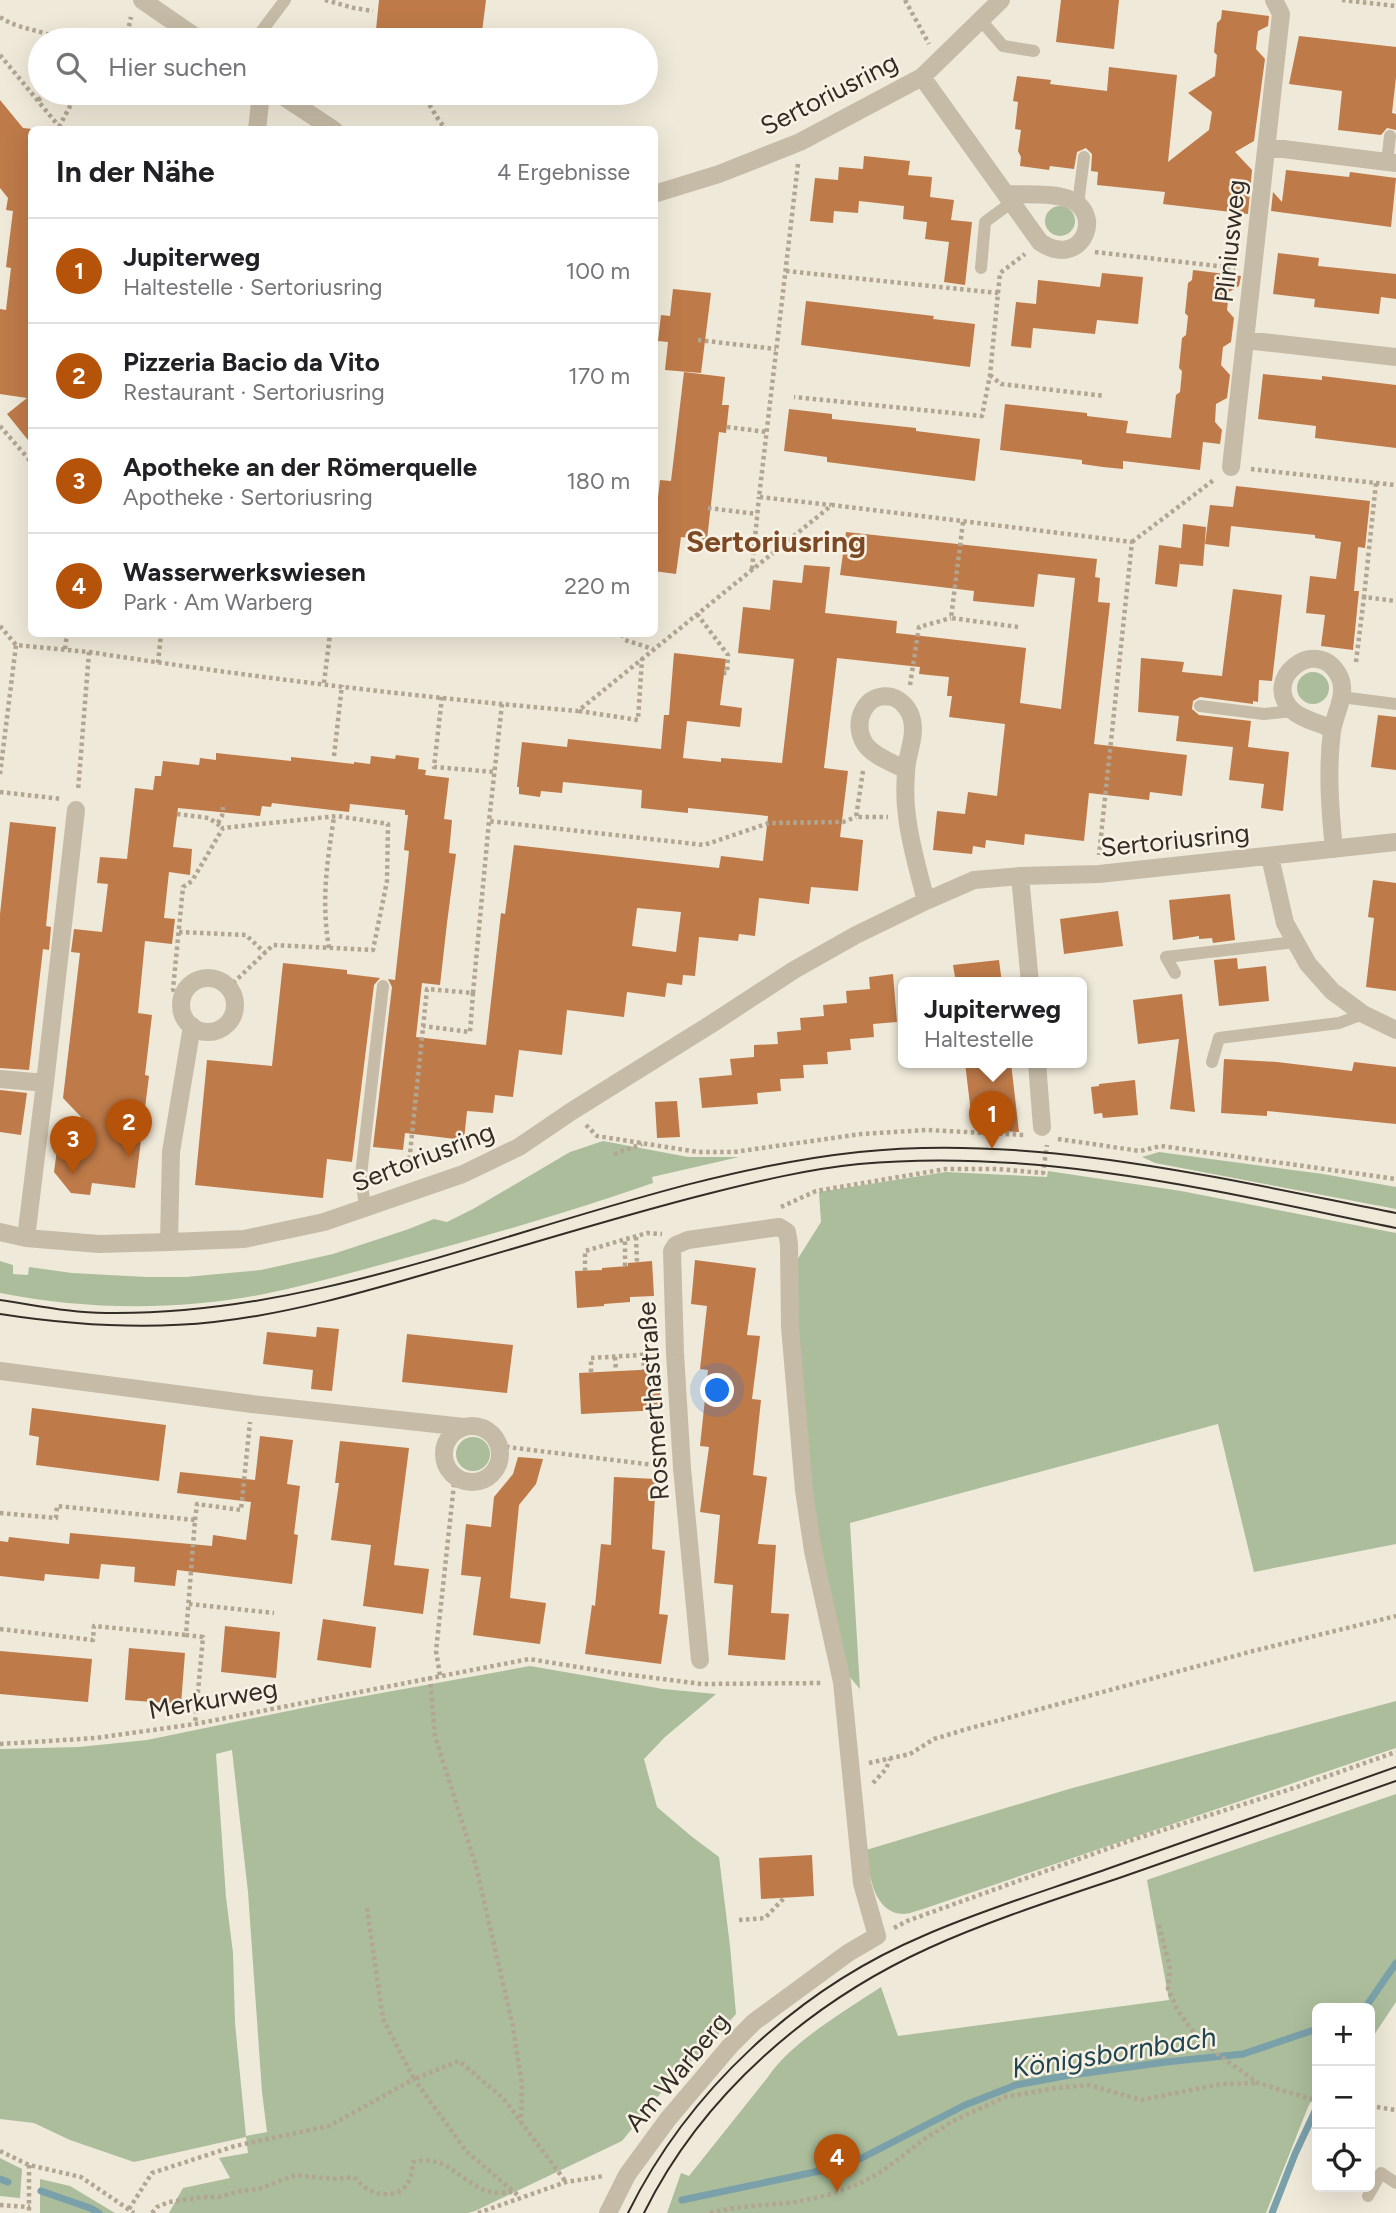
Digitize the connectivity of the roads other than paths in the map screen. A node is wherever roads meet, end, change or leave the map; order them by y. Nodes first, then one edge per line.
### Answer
1 (142, 0) edge
2 (285, 0) edge
3 (1001, 0) edge
4 (1274, 0) edge
5 (980, 19) junction
6 (183, 28) edge
7 (264, 28) edge
8 (1034, 51) dead end
9 (922, 77) junction
10 (260, 105) edge
11 (296, 105) edge
12 (257, 126) edge
13 (328, 126) edge
14 (1390, 136) dead end
15 (1267, 147) junction
16 (1084, 158) dead end
17 (1391, 163) edge
18 (658, 193) edge
19 (1009, 198) junction
20 (1078, 204) junction
21 (981, 268) dead end
22 (1245, 340) junction
23 (1396, 357) edge
24 (1231, 467) road end
25 (1341, 697) junction
26 (1396, 704) edge
27 (1200, 706) dead end
28 (1293, 711) junction
29 (1332, 729) junction
30 (906, 770) junction
31 (77, 806) road end
32 (1396, 842) edge
33 (1334, 849) junction
34 (1270, 857) junction
35 (1020, 876) junction
36 (926, 901) junction
37 (1295, 942) junction
38 (1175, 973) dead end
39 (1029, 977) edge
40 (383, 986) dead end
41 (1363, 1014) junction
42 (187, 1019) junction
43 (1396, 1030) edge
44 (1212, 1062) dead end
45 (1037, 1068) edge
46 (0, 1079) edge
47 (45, 1083) junction
48 (1036, 1131) road end
49 (365, 1208) junction
50 (0, 1232) edge
51 (26, 1238) junction
52 (169, 1242) junction
53 (0, 1371) edge
54 (464, 1427) junction
55 (700, 1660) dead end
56 (877, 1936) joint
57 (1396, 2183) edge
58 (1368, 2196) dead end
59 (608, 2213) edge

1 - 6 street
2 - 7 lane
3 - 5 street, Sertoriusring
4 - 15 street, Pliniusweg
5 - 8 lane
5 - 9 street, Sertoriusring
9 - 18 street, Sertoriusring
9 - 19 street
10 - 12 street
11 - 13 street
14 - 17 lane
15 - 17 street, Pliniusweg
15 - 22 street, Pliniusweg
16 - 20 lane
19 - 20 street
19 - 20 street
19 - 21 lane
22 - 23 street, Pliniusweg
22 - 24 street, Pliniusweg
25 - 26 lane
25 - 28 street
25 - 29 street
27 - 28 lane
28 - 29 street
29 - 33 street
30 - 30 street
30 - 36 street
31 - 47 street
32 - 33 street, Sertoriusring
33 - 34 street, Sertoriusring
34 - 35 street, Sertoriusring
34 - 37 street
35 - 36 street, Sertoriusring
35 - 39 street
36 - 49 street, Sertoriusring
37 - 38 lane
37 - 41 street
40 - 49 lane
41 - 43 street
41 - 44 lane
42 - 42 street
42 - 52 street
45 - 48 street
46 - 47 street
47 - 51 street
49 - 52 street, Sertoriusring
50 - 51 street, Sertoriusring
51 - 52 street, Sertoriusring
53 - 54 street
54 - 54 street
55 - 56 street, Rosmerthastraße
56 - 59 street, Am Warberg
57 - 58 lane

